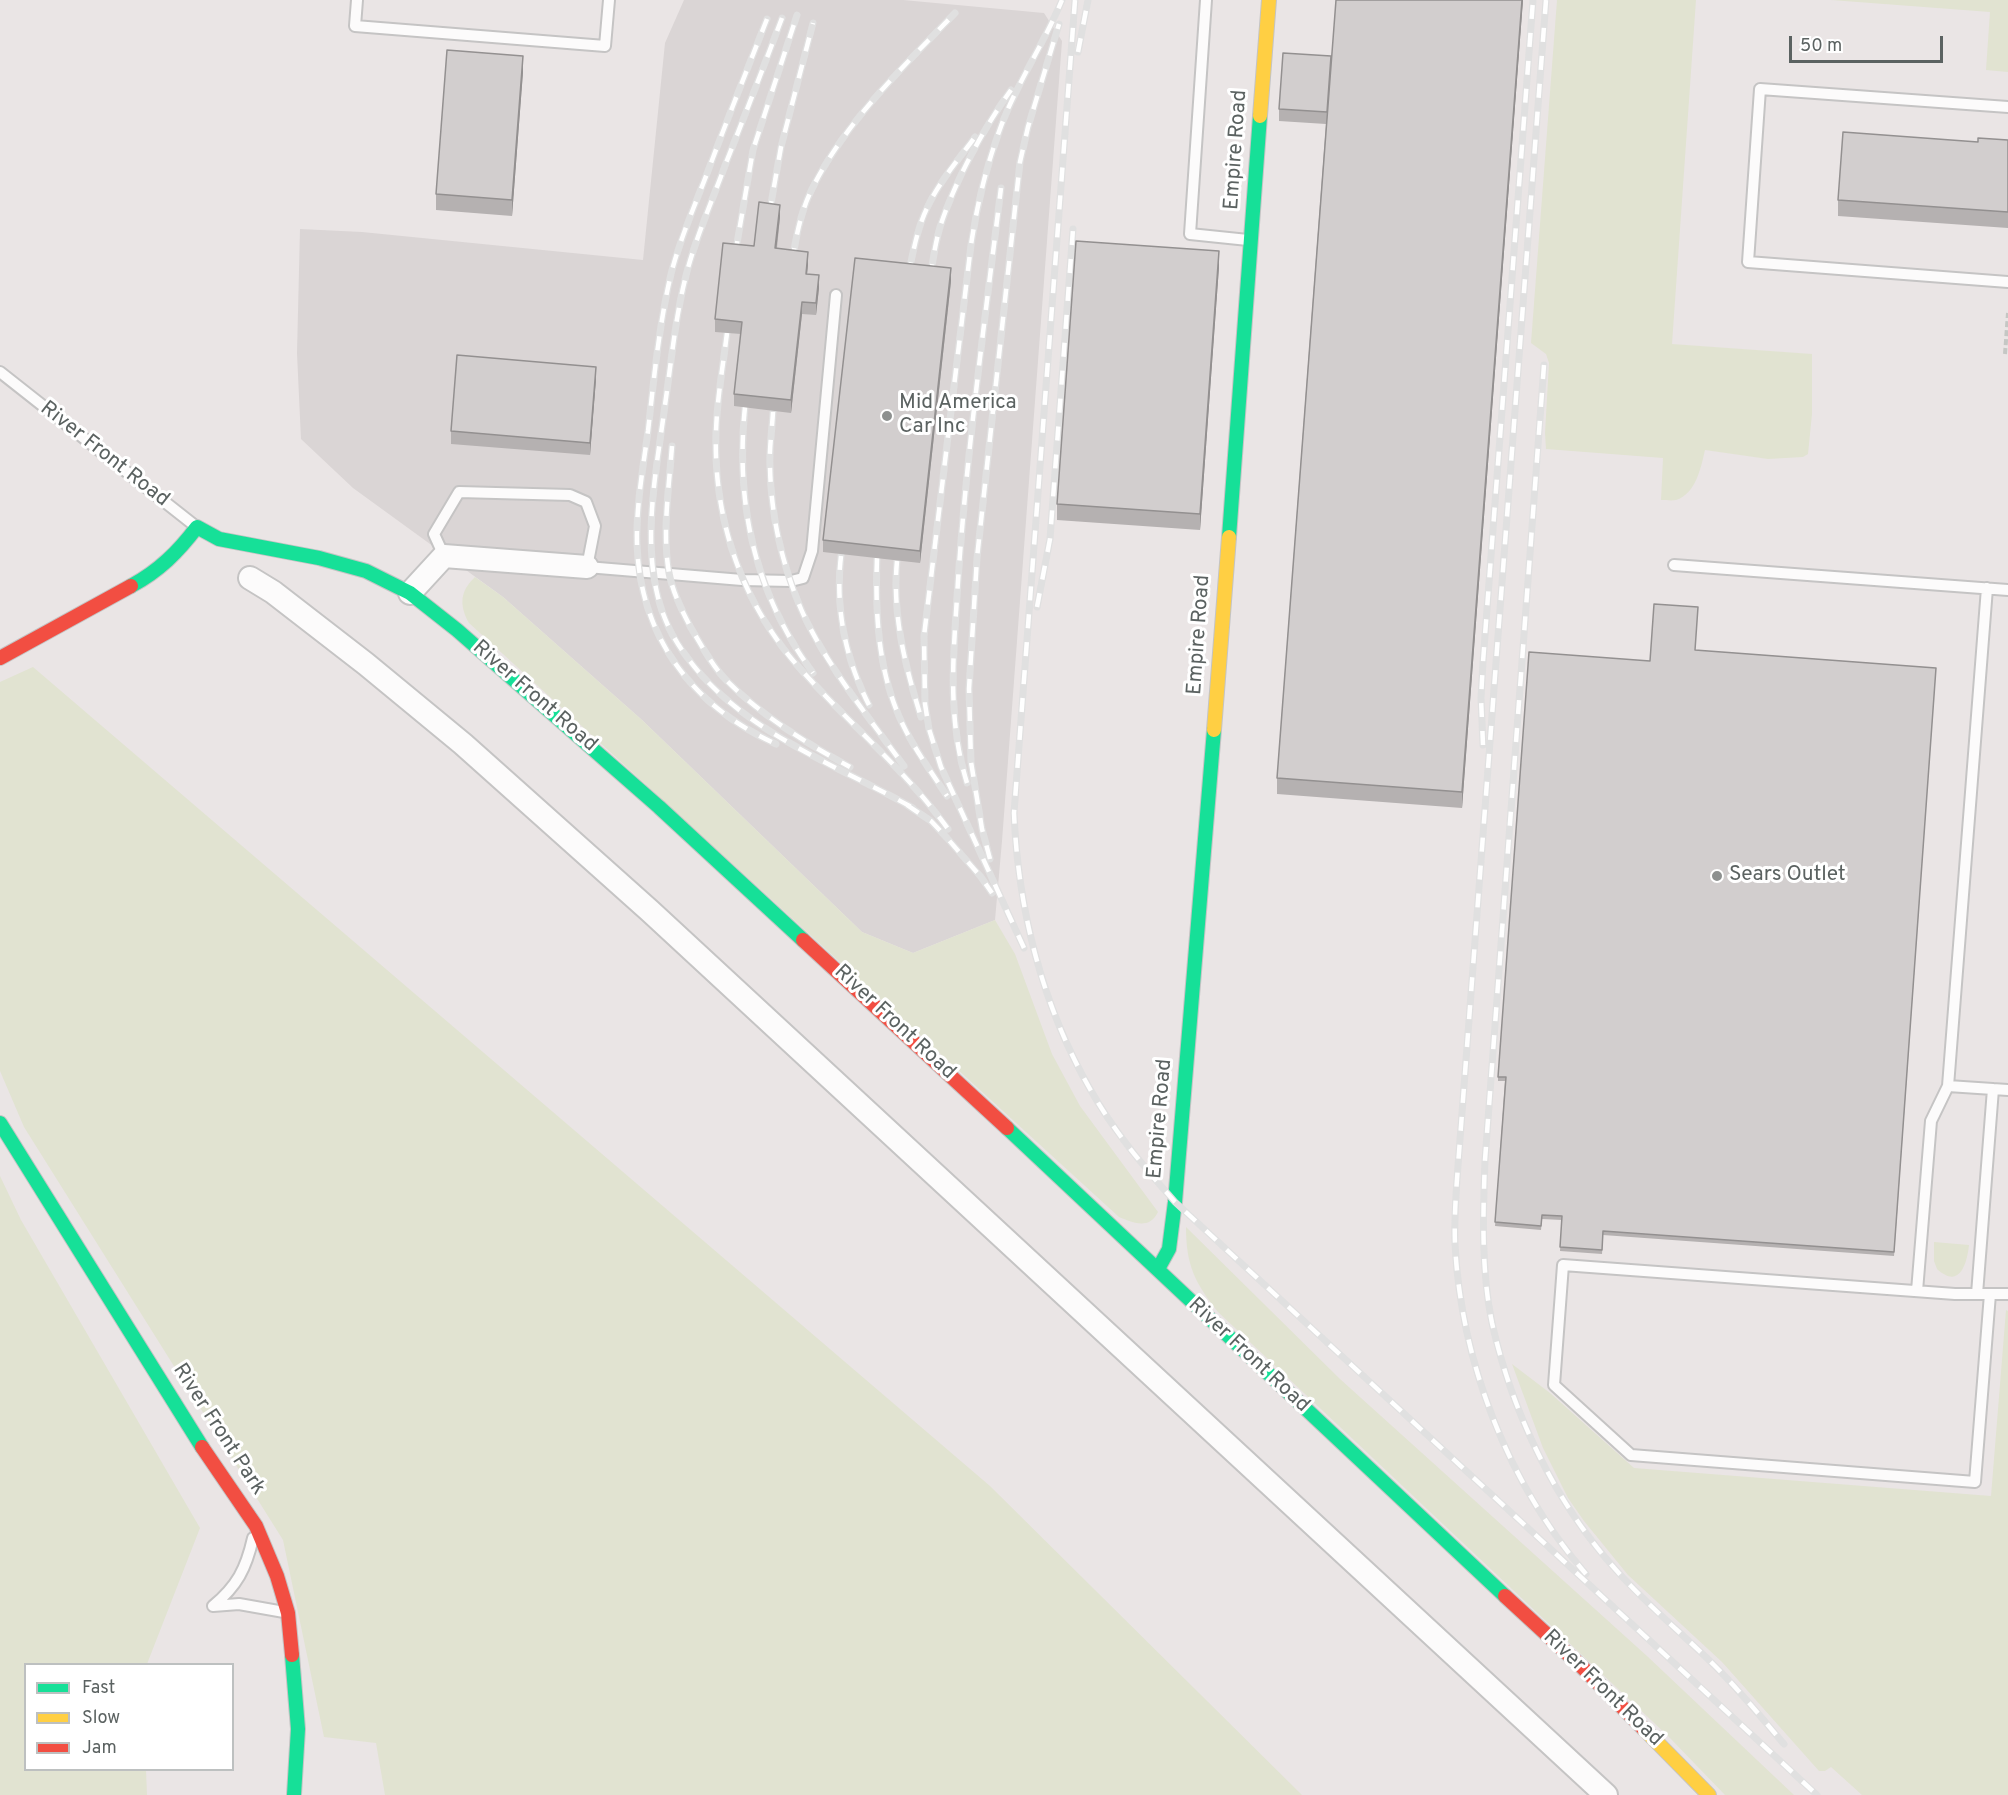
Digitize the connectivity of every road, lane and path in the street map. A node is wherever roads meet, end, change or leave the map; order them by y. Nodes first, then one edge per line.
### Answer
1 (357, 0) edge
2 (609, 0) edge
3 (1206, 0) edge
4 (1269, 0) edge
5 (2008, 107) edge
6 (1251, 240) junction
7 (2008, 282) edge
8 (836, 295) dead end
9 (2008, 313) edge
10 (2005, 354) dead end
11 (0, 372) edge
12 (197, 527) junction
13 (444, 556) junction
14 (1674, 565) dead end
15 (587, 567) junction
16 (250, 578) dead end
17 (1987, 588) junction
18 (2008, 590) edge
19 (410, 593) junction
20 (0, 658) edge
21 (1948, 1086) junction
22 (1993, 1089) junction
23 (2008, 1090) edge
24 (0, 1123) edge
25 (1158, 1269) junction
26 (1917, 1291) junction
27 (1977, 1294) junction
28 (1990, 1294) junction
29 (2008, 1294) edge
30 (256, 1526) junction
31 (288, 1613) junction
32 (294, 1795) edge
33 (1606, 1795) edge
34 (1709, 1795) edge

1 - 2 lane
3 - 6 lane
4 - 6 street, Empire Road
5 - 7 lane
6 - 25 street, Empire Road
8 - 15 lane
9 - 10 path
11 - 12 lane, River Front Road
12 - 19 street, River Front Road
12 - 20 street
13 - 15 street
13 - 15 lane
13 - 19 street
14 - 17 lane
16 - 33 street
17 - 18 lane
17 - 21 lane
19 - 25 street, River Front Road
21 - 22 lane
21 - 26 lane
22 - 23 lane
22 - 27 lane
24 - 30 street, River Front Park
25 - 34 street, River Front Road
26 - 27 lane
26 - 28 lane
27 - 28 lane
28 - 29 lane
30 - 31 street, River Front Park
30 - 31 lane
31 - 32 street, River Front Park

